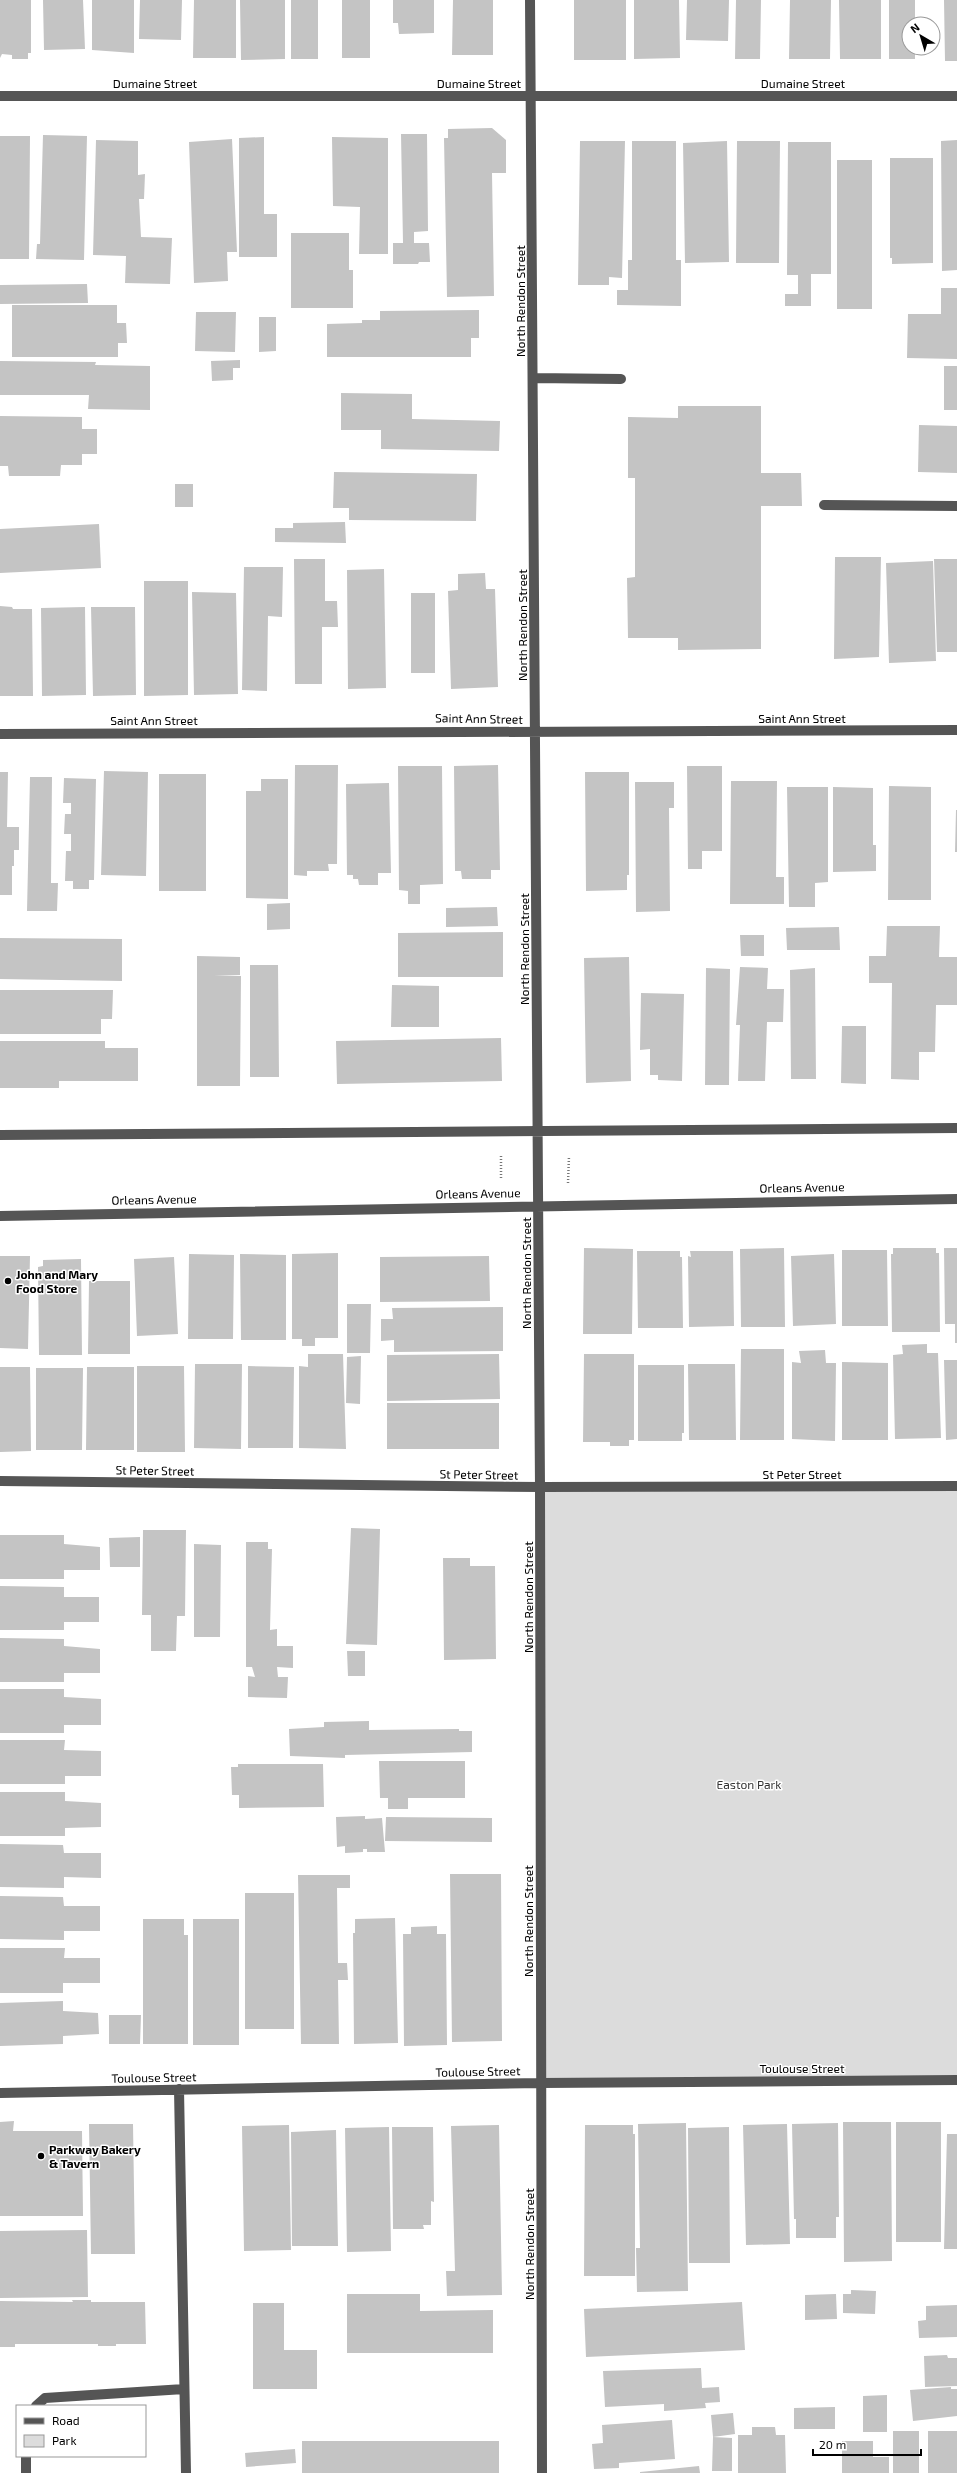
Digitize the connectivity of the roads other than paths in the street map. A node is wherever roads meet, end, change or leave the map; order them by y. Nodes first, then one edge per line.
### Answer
1 (530, 0) edge
2 (0, 96) edge
3 (531, 96) junction
4 (957, 96) edge
5 (533, 378) junction
6 (621, 379) dead end
7 (824, 505) dead end
8 (957, 506) edge
9 (957, 730) edge
10 (535, 732) junction
11 (0, 734) edge
12 (957, 1128) edge
13 (538, 1131) junction
14 (0, 1135) edge
15 (957, 1199) edge
16 (538, 1205) junction
17 (0, 1216) edge
18 (0, 1481) edge
19 (957, 1486) edge
20 (540, 1488) junction
21 (957, 2080) edge
22 (541, 2083) junction
23 (178, 2089) junction
24 (0, 2093) edge
25 (184, 2389) junction
26 (37, 2405) edge
27 (26, 2457) edge
28 (26, 2473) edge
29 (186, 2473) edge
30 (542, 2473) edge

1 - 3 street, North Rendon Street
2 - 3 street, Dumaine Street
3 - 4 street, Dumaine Street
3 - 5 street, North Rendon Street
5 - 6 street
5 - 10 street, North Rendon Street
7 - 8 street
9 - 10 street, Saint Ann Street
10 - 11 street, Saint Ann Street
10 - 13 street, North Rendon Street
12 - 13 street
13 - 14 street
13 - 16 street, North Rendon Street
15 - 16 street, Orleans Avenue
16 - 17 street, Orleans Avenue
16 - 20 street, North Rendon Street
18 - 20 street, St Peter Street
19 - 20 street, St Peter Street
20 - 22 street, North Rendon Street
21 - 22 street, Toulouse Street
22 - 23 street, Toulouse Street
22 - 30 street, North Rendon Street
23 - 24 street, Toulouse Street
23 - 25 street
25 - 26 street
25 - 29 street
27 - 28 street

